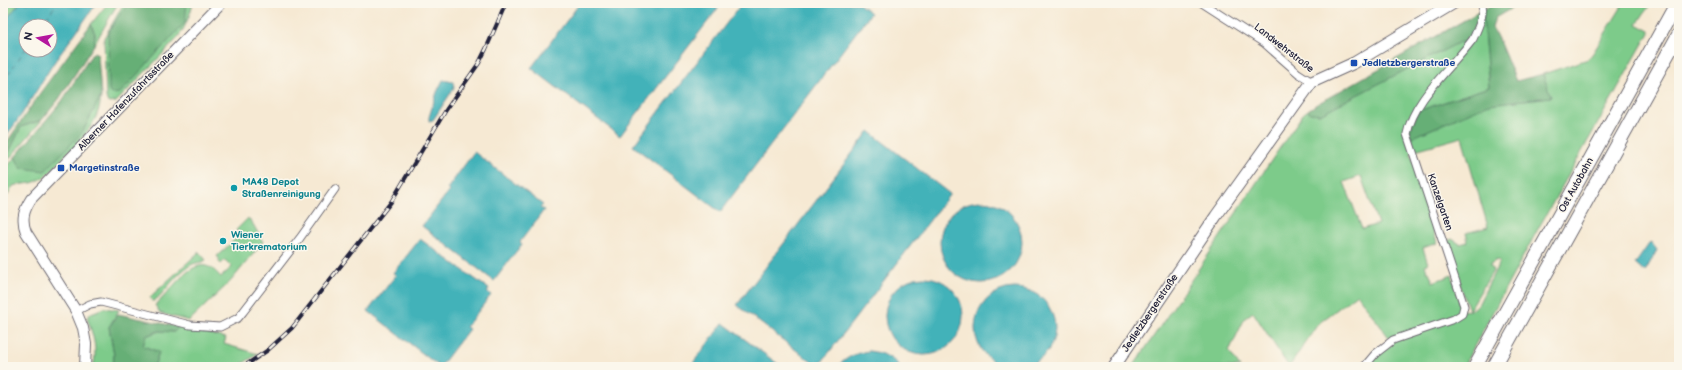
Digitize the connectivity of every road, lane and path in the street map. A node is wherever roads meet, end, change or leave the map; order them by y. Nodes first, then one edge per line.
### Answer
1 (221, 3) edge
2 (1202, 3) edge
3 (1454, 3) edge
4 (1482, 3) edge
5 (1677, 3) edge
6 (1679, 34) edge
7 (1312, 82) junction
8 (335, 189) dead end
9 (76, 311) junction
10 (85, 367) edge
11 (1114, 367) edge
12 (1364, 367) edge
13 (1475, 367) edge
14 (1494, 367) edge

1 - 9 street, Alberner Hafenzufahrtsstraße
2 - 7 street, Landwehrstraße
3 - 7 main road
4 - 12 street, Kanzelgarten
5 - 13 highway, Ost Autobahn
6 - 14 highway, Ost Autobahn
7 - 11 main road, Jedletzbergerstraße
8 - 9 street
9 - 10 street

